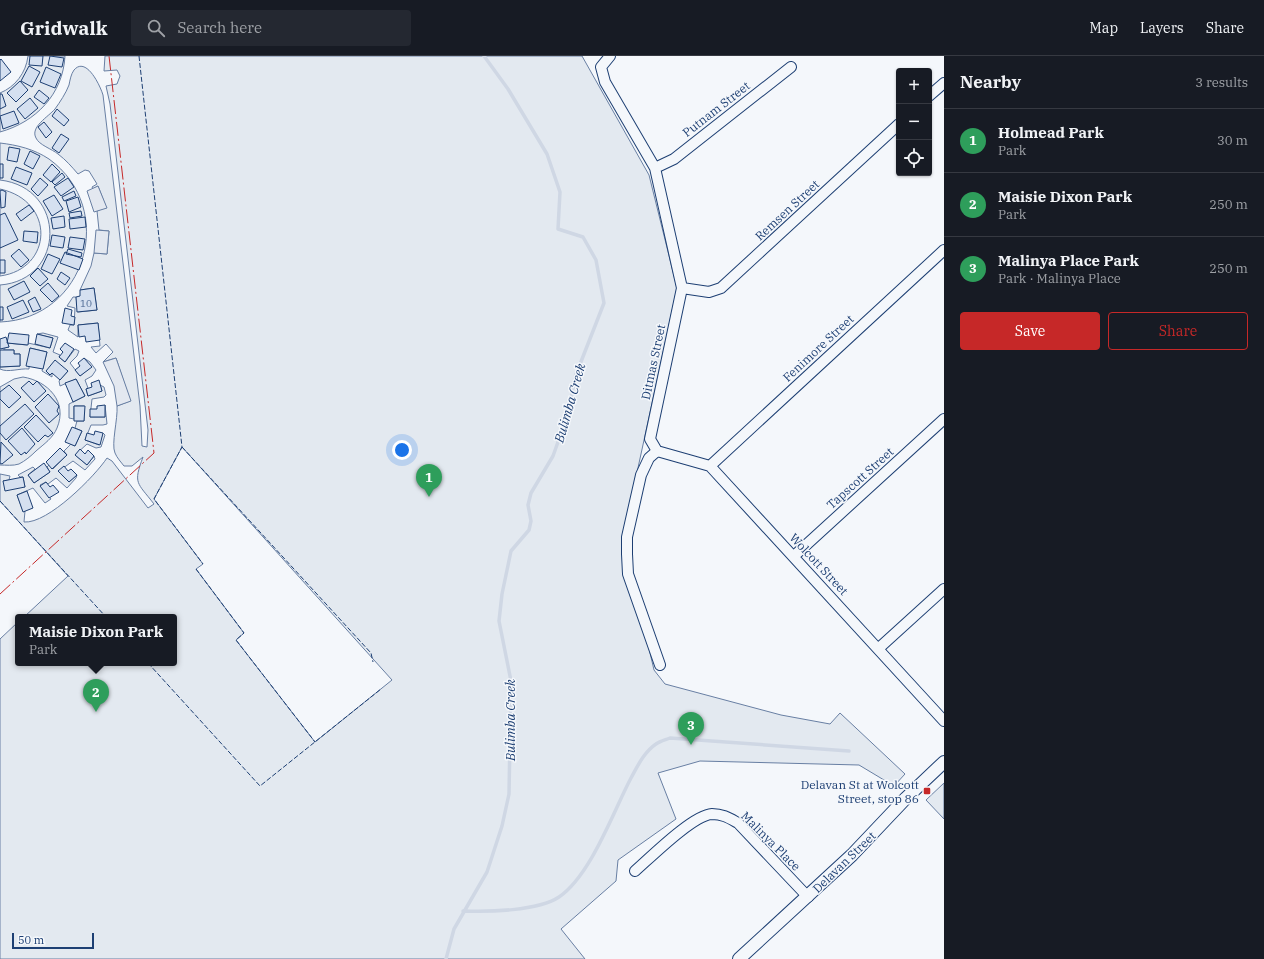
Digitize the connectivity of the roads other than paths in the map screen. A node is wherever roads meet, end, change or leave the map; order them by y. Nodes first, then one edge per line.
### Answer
1 (610, 56) edge
2 (791, 67) dead end
3 (944, 83) edge
4 (932, 93) edge
5 (896, 127) edge
6 (655, 168) junction
7 (944, 250) edge
8 (682, 288) junction
9 (944, 419) edge
10 (657, 452) junction
11 (710, 466) junction
12 (794, 556) junction
13 (944, 589) edge
14 (879, 648) junction
15 (660, 665) dead end
16 (944, 721) edge
17 (944, 762) edge
18 (635, 870) dead end
19 (808, 897) junction
20 (740, 959) edge

1 - 6 street, Ditmas Street
2 - 6 street, Putnam Street
3 - 4 street
5 - 8 street, Remsen Street
6 - 8 street, Ditmas Street
7 - 11 street, Fenimore Street
8 - 10 street, Ditmas Street
9 - 12 street, Tapscott Street
10 - 11 street
10 - 15 street
11 - 12 street, Wolcott Street
12 - 14 street, Wolcott Street
13 - 14 street
14 - 16 street, Wolcott Street
17 - 19 street, Delavan Street
18 - 19 street, Malinya Place
19 - 20 street, Delavan Street

